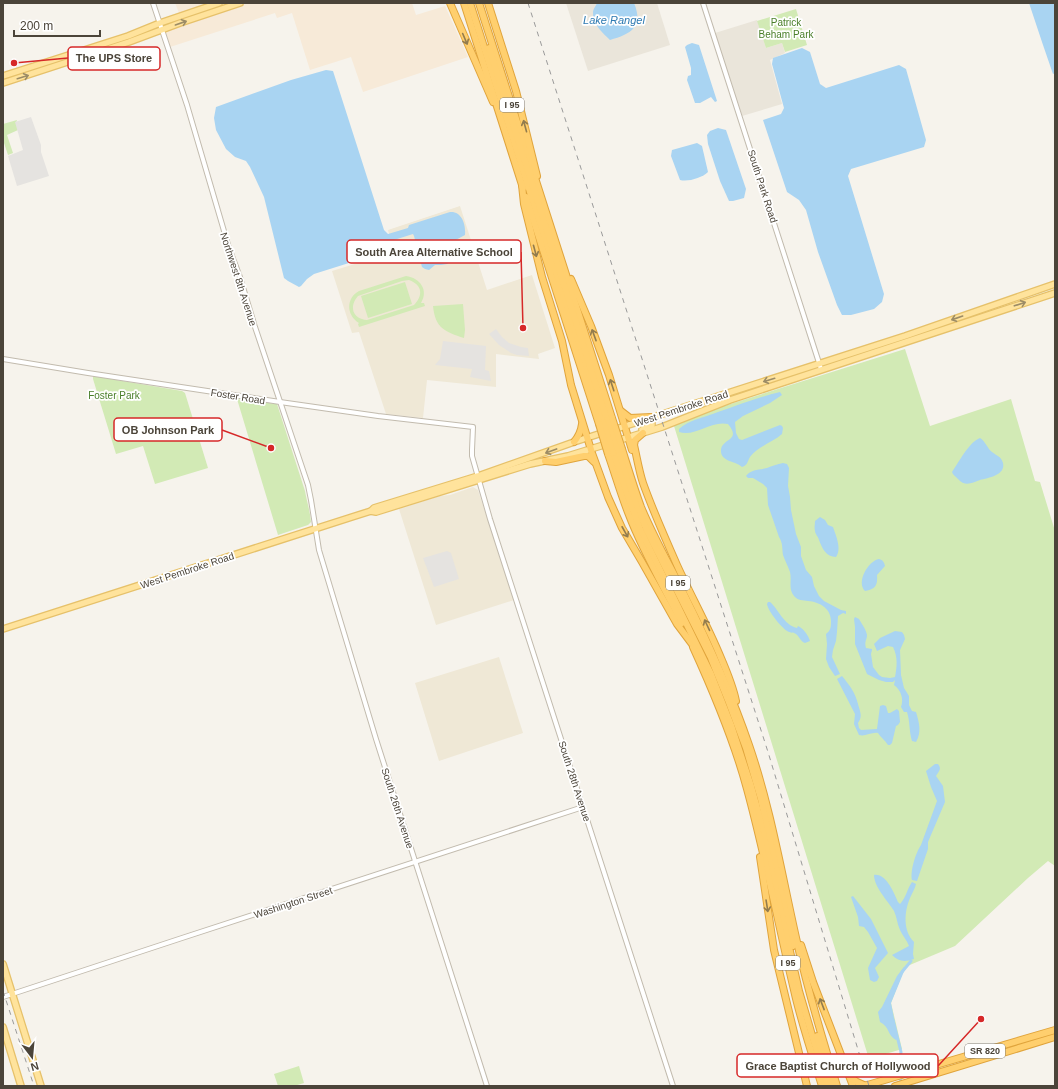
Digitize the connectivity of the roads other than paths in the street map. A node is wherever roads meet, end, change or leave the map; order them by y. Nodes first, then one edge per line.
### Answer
1 (153, 3) edge
2 (219, 3) edge
3 (228, 3) edge
4 (240, 3) edge
5 (450, 3) edge
6 (465, 3) edge
7 (470, 3) edge
8 (473, 3) edge
9 (479, 3) edge
10 (488, 3) edge
11 (703, 3) edge
12 (222, 9) junction
13 (199, 17) junction
14 (484, 18) junction
15 (160, 23) junction
16 (162, 30) junction
17 (78, 52) junction
18 (68, 55) junction
19 (70, 62) junction
20 (58, 66) junction
21 (3, 76) edge
22 (493, 78) junction
23 (3, 83) edge
24 (505, 99) junction
25 (499, 115) junction
26 (522, 185) junction
27 (540, 192) junction
28 (560, 256) junction
29 (1055, 285) edge
30 (1055, 294) edge
31 (942, 323) junction
32 (933, 333) junction
33 (905, 336) junction
34 (894, 346) junction
35 (3, 359) edge
36 (820, 367) junction
37 (280, 402) junction
38 (621, 411) junction
39 (651, 418) junction
40 (582, 421) junction
41 (605, 421) junction
42 (625, 426) junction
43 (473, 427) joint
44 (643, 433) junction
45 (588, 437) junction
46 (628, 437) junction
47 (574, 442) junction
48 (591, 449) junction
49 (615, 451) junction
50 (545, 461) junction
51 (596, 464) junction
52 (638, 464) junction
53 (479, 478) junction
54 (316, 529) junction
55 (3, 629) edge
56 (692, 644) junction
57 (739, 714) junction
58 (583, 807) junction
59 (760, 839) junction
60 (415, 862) junction
61 (792, 917) junction
62 (3, 964) edge
63 (12, 994) junction
64 (3, 997) edge
65 (3, 1026) edge
66 (1052, 1031) edge
67 (1055, 1037) edge
68 (1024, 1039) junction
69 (1034, 1043) junction
70 (1015, 1049) junction
71 (849, 1076) junction
72 (900, 1081) edge
73 (835, 1085) edge
74 (22, 1086) edge
75 (41, 1086) edge
76 (487, 1086) edge
77 (673, 1086) edge
78 (807, 1086) edge
79 (822, 1086) edge
80 (827, 1086) edge
81 (853, 1086) edge
82 (865, 1086) edge
83 (891, 1086) edge

1 - 15 street, Northwest 8th Avenue
2 - 13 main road
2 - 15 main road
3 - 12 main road
4 - 12 main road
5 -> 25 highway
6 - 22 highway
6 - 25 highway, I 95
7 - 22 highway
8 - 24 highway
9 - 14 highway, I 95
27 -> 10 highway
11 - 36 street, South Park Road
12 - 13 main road
16 -> 13 main road
14 - 24 highway
14 - 27 highway, I 95
15 - 16 street, Northwest 8th Avenue
15 - 17 main road
16 - 19 main road
16 - 37 street, Northwest 8th Avenue
17 - 18 main road
17 - 19 main road
18 - 20 main road
18 - 21 main road
19 - 20 main road
23 -> 20 main road
22 - 41 highway
24 - 41 highway
25 - 26 highway, I 95
26 -> 40 highway
26 - 41 highway, I 95
27 - 28 highway, I 95
38 -> 28 highway
28 - 41 highway, I 95
29 - 30 street
29 -> 31 main road, West Pembroke Road
32 -> 30 main road, West Pembroke Road
31 - 32 main road
31 - 33 main road, West Pembroke Road
32 - 34 main road, West Pembroke Road
33 - 34 main road
33 - 36 main road, West Pembroke Road
34 - 36 main road, West Pembroke Road
35 - 37 street, Foster Road
36 -> 39 main road, West Pembroke Road
36 - 44 main road, West Pembroke Road
37 - 43 street, Foster Road
37 - 54 street, Northwest 8th Avenue
38 - 39 highway
38 - 42 highway
39 - 42 main road, West Pembroke Road
39 - 46 main road
40 - 45 highway
40 - 47 highway
41 - 49 highway, I 95, bridge
41 - 49 highway, I 95, bridge
42 - 45 main road, West Pembroke Road
42 - 46 highway
43 - 53 street, South 28th Avenue
44 - 46 main road, West Pembroke Road
44 - 52 highway
45 - 47 main road, West Pembroke Road
45 - 48 highway
46 - 48 main road, West Pembroke Road
46 - 52 highway
47 -> 53 main road, West Pembroke Road
48 - 50 main road, West Pembroke Road
48 - 51 highway
49 - 56 highway, I 95
49 - 57 highway, I 95
49 - 73 highway
49 - 80 highway
50 - 51 highway
50 - 53 main road, West Pembroke Road
51 -> 56 highway
57 -> 52 highway
53 - 54 main road, West Pembroke Road
53 - 58 street, South 28th Avenue
54 - 55 main road, West Pembroke Road
54 - 60 street, South 26th Avenue
56 - 59 highway, I 95
57 - 61 highway, I 95
58 - 60 street, Washington Street
58 - 77 street, South 28th Avenue
59 -> 78 highway
59 - 79 highway, I 95
60 - 63 street, Washington Street
60 - 76 street, South 26th Avenue
71 -> 61 highway
61 - 73 highway, I 95
62 - 63 main road
63 - 64 street, Washington Street
63 - 75 main road
65 - 74 main road
66 - 68 highway, SR 820
66 - 69 highway
67 - 69 highway, SR 820
68 - 70 highway
68 - 72 highway, SR 820
69 - 70 highway, SR 820
70 - 72 highway, SR 820
71 - 81 highway
71 - 82 highway
72 - 82 highway, SR 820
72 - 83 highway

